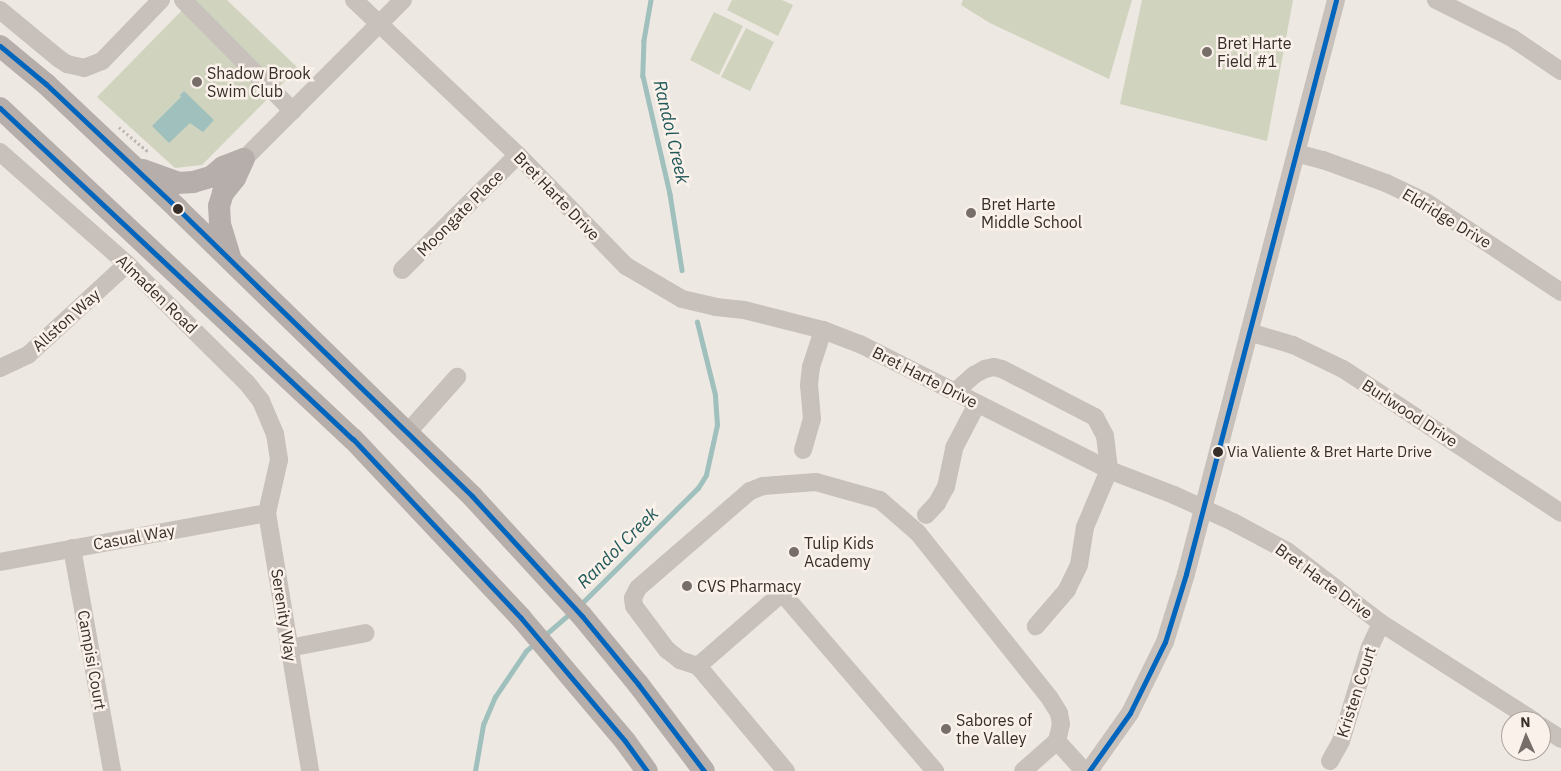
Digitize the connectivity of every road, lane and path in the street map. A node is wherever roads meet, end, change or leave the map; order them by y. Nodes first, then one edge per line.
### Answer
1 (160, 0) edge
2 (183, 0) edge
3 (354, 0) edge
4 (403, 0) edge
5 (1336, 0) edge
6 (1436, 0) edge
7 (0, 10) edge
8 (380, 25) junction
9 (0, 46) edge
10 (1561, 71) edge
11 (0, 108) edge
12 (293, 111) junction
13 (119, 126) dead end
14 (0, 152) edge
15 (1296, 154) junction
16 (518, 155) junction
17 (244, 159) junction
18 (142, 160) junction
19 (230, 259) junction
20 (127, 264) junction
21 (402, 270) dead end
22 (1561, 292) edge
23 (822, 330) junction
24 (1249, 332) junction
25 (0, 368) edge
26 (457, 377) dead end
27 (956, 391) junction
28 (977, 404) junction
29 (408, 432) junction
30 (804, 450) dead end
31 (279, 460) joint
32 (1109, 470) junction
33 (1203, 508) junction
34 (267, 513) junction
35 (1561, 513) edge
36 (926, 515) dead end
37 (72, 548) junction
38 (0, 562) edge
39 (1381, 623) junction
40 (1036, 626) dead end
41 (366, 633) dead end
42 (289, 648) junction
43 (698, 666) junction
44 (1518, 711) edge
45 (1058, 742) junction
46 (1330, 761) dead end
47 (112, 771) edge
48 (310, 771) edge
49 (647, 771) edge
50 (704, 771) edge
51 (786, 771) edge
52 (934, 771) edge
53 (1023, 771) edge
54 (1084, 771) edge
55 (1089, 771) edge

1 - 7 street
2 - 12 street
3 - 8 street, Bret Harte Drive
4 - 8 street
5 - 15 street
6 - 10 street
8 - 12 street
8 - 16 street, Bret Harte Drive
9 - 18 main road
11 - 49 main road
12 - 17 street
13 - 18 path
14 - 20 street, Almaden Road
15 - 22 street, Eldridge Drive
15 - 24 street
16 - 21 street, Moongate Place
16 - 23 street, Bret Harte Drive
17 - 18 main road
17 - 19 main road
18 - 19 main road
19 - 29 main road
20 - 25 street, Allston Way
20 - 31 street, Almaden Road
23 - 27 street, Bret Harte Drive
23 - 30 street
24 - 33 street
24 - 35 street, Burlwood Drive
26 - 29 street
27 - 28 street, Bret Harte Drive
27 - 32 street
28 - 32 street, Bret Harte Drive
28 - 36 street
29 - 50 main road
31 - 34 street, Serenity Way
32 - 33 street, Bret Harte Drive
32 - 40 street
33 - 39 street, Bret Harte Drive
33 - 55 street
34 - 37 street, Casual Way
34 - 42 street, Serenity Way
37 - 38 street, Casual Way
37 - 47 street, Campisi Court
39 - 44 street, Bret Harte Drive
39 - 46 street, Kristen Court
41 - 42 street
42 - 48 street, Serenity Way
43 - 45 street
43 - 51 street
43 - 52 street
45 - 53 street
45 - 54 street

